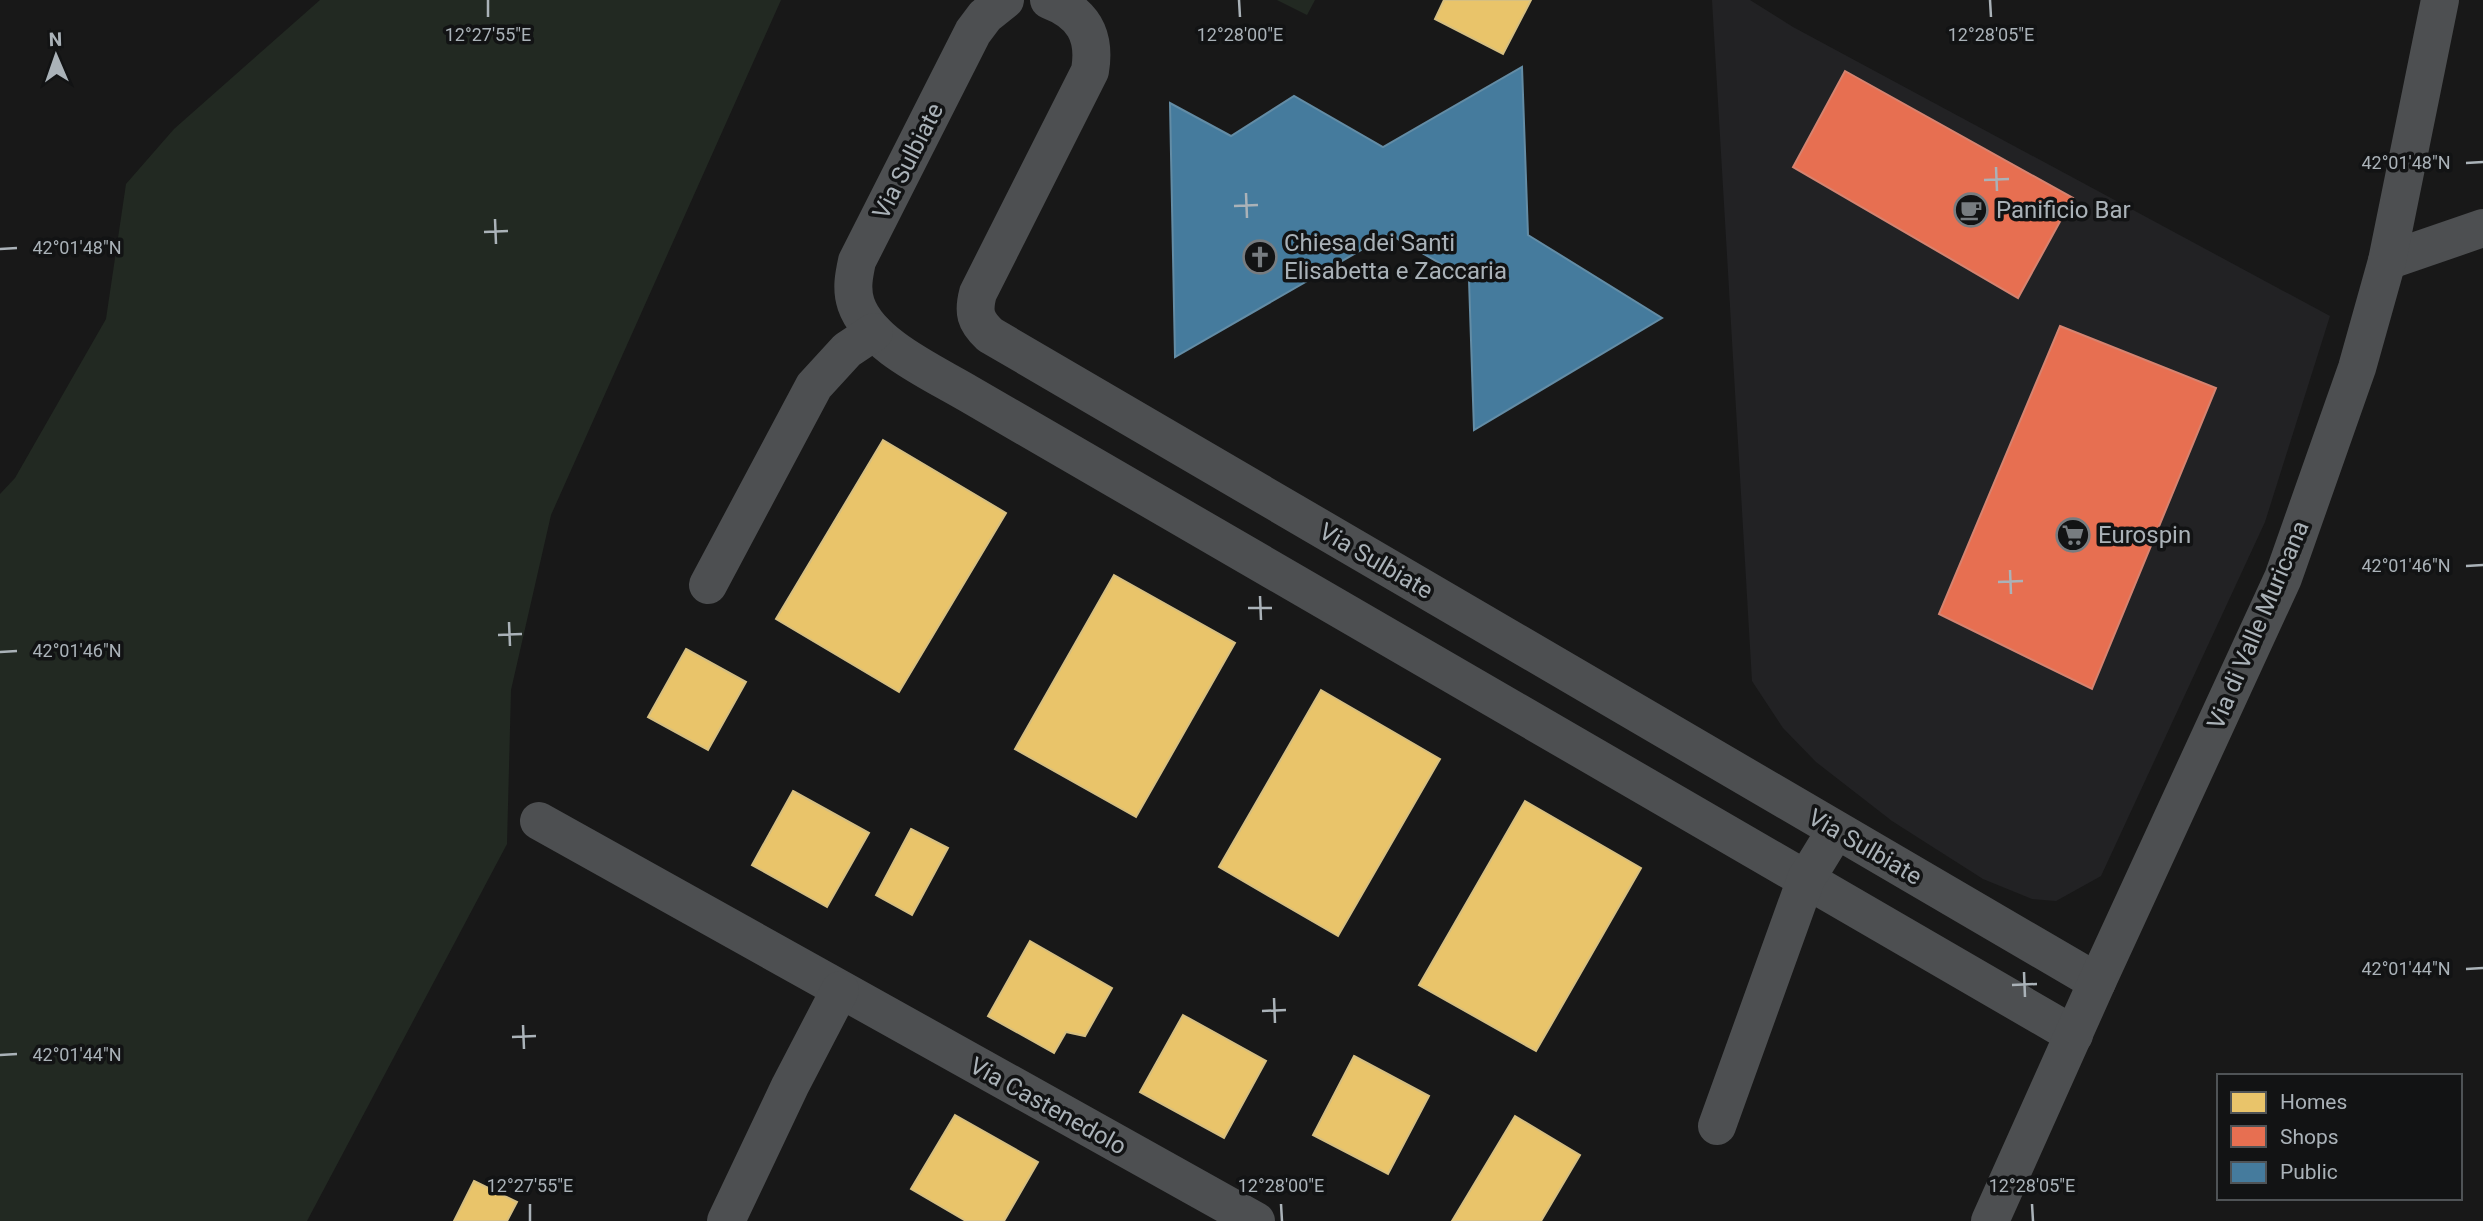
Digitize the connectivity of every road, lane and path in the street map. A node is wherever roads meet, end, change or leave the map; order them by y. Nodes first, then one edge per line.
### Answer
1 (1005, 0) edge
2 (1049, 0) edge
3 (2440, 0) edge
4 (2483, 228) edge
5 (2388, 261) junction
6 (874, 332) junction
7 (1119, 410) junction
8 (1083, 459) junction
9 (1333, 535) junction
10 (708, 586) dead end
11 (1303, 587) junction
12 (1536, 654) junction
13 (1507, 706) junction
14 (539, 821) dead end
15 (1836, 830) junction
16 (1807, 879) junction
17 (2097, 982) junction
18 (840, 990) junction
19 (2074, 1035) junction
20 (1717, 1126) dead end
21 (726, 1221) edge
22 (1256, 1221) edge
23 (1990, 1221) edge

1 - 6 street, Via Sulbiate
2 - 7 street, Via Sulbiate
3 - 5 street, Via di Valle Muricana
4 - 5 street
5 - 17 street, Via di Valle Muricana
6 - 8 street, Via Sulbiate
6 - 10 street
7 - 8 street
7 - 9 street, Via Sulbiate
8 - 11 street, Via Sulbiate
9 - 11 street
9 - 12 street, Via Sulbiate
11 - 13 street, Via Sulbiate
12 - 13 street
12 - 15 street, Via Sulbiate
13 - 16 street, Via Sulbiate
14 - 18 street, Via Castenedolo
15 - 16 street
15 - 17 street, Via Sulbiate
16 - 19 street, Via Sulbiate
16 - 20 street
17 - 19 street, Via di Valle Muricana
18 - 21 street
18 - 22 street, Via Castenedolo
19 - 23 street, Via di Valle Muricana

